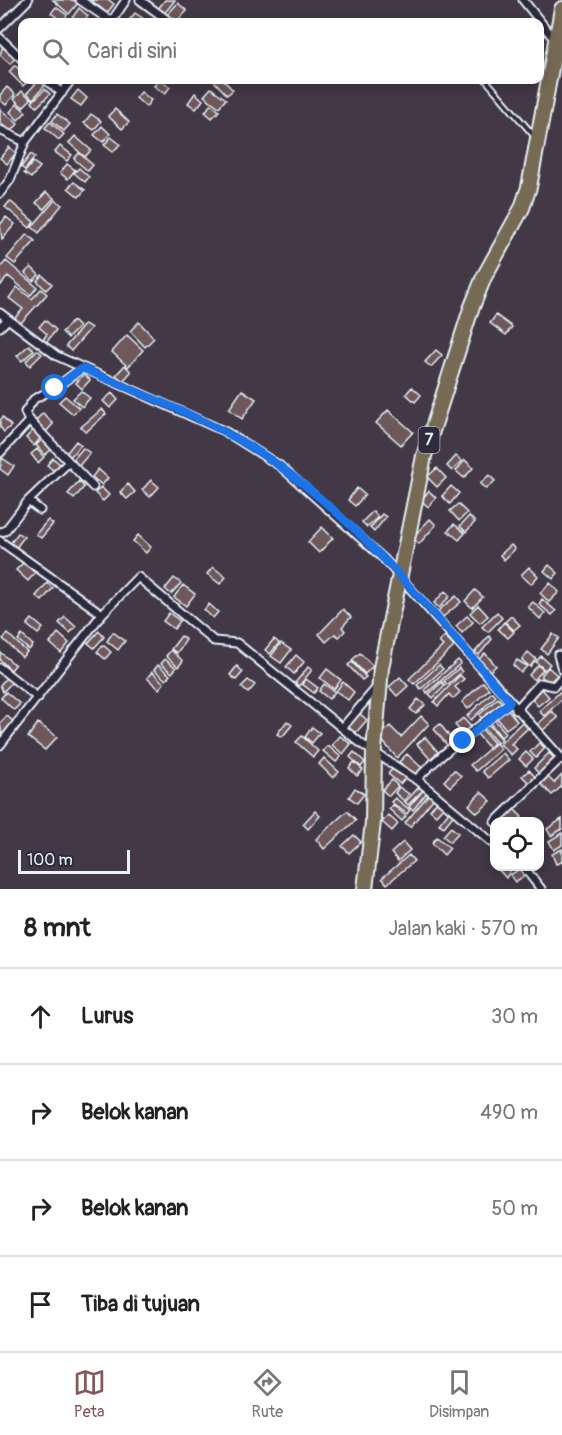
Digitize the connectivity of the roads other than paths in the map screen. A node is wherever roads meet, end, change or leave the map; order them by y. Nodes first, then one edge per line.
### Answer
1 (28, 0) edge
2 (80, 0) edge
3 (126, 0) edge
4 (140, 0) edge
5 (523, 0) edge
6 (562, 9) edge
7 (105, 18) edge
8 (114, 18) edge
9 (165, 18) edge
10 (537, 18) edge
11 (544, 26) edge
12 (0, 28) edge
13 (0, 38) edge
14 (555, 40) junction
15 (18, 55) edge
16 (51, 84) edge
17 (68, 84) edge
18 (489, 84) edge
19 (62, 93) junction
20 (0, 130) edge
21 (25, 142) junction
22 (540, 142) junction
23 (0, 193) edge
24 (0, 313) edge
25 (8, 319) junction
26 (0, 327) edge
27 (82, 368) junction
28 (30, 420) junction
29 (0, 453) edge
30 (69, 462) junction
31 (93, 487) dead end
32 (28, 501) junction
33 (40, 510) dead end
34 (1, 532) edge
35 (1, 542) edge
36 (398, 574) junction
37 (102, 614) junction
38 (558, 655) dead end
39 (0, 668) edge
40 (562, 669) edge
41 (562, 677) edge
42 (379, 685) junction
43 (38, 698) junction
44 (510, 702) junction
45 (516, 710) junction
46 (342, 728) junction
47 (0, 745) edge
48 (374, 751) junction
49 (562, 758) edge
50 (416, 780) junction
51 (500, 817) edge
52 (490, 827) edge
53 (483, 834) junction
54 (490, 840) edge
55 (527, 871) edge
56 (365, 889) edge
57 (541, 889) edge

1 - 12 street
2 - 7 street
3 - 8 street
4 - 9 street
5 - 10 street
6 - 14 highway, 7
11 - 14 street
13 - 15 street
14 - 22 highway, 7
16 - 19 street
17 - 19 street
18 - 22 lane
19 - 21 street
20 - 21 street
21 - 23 street
22 - 36 highway, 7
24 - 25 street
25 - 26 street
25 - 27 street
27 - 28 street
27 - 36 street
28 - 29 street
28 - 30 street
30 - 31 street
30 - 32 street
32 - 33 street
32 - 34 street
34 - 35 street
35 - 37 street
36 - 42 highway, 7
36 - 44 street
37 - 43 street
37 - 46 street
38 - 40 street
39 - 43 street
41 - 45 street
42 - 46 street
42 - 48 highway, 7
43 - 47 street
44 - 45 street
44 - 50 street
45 - 49 street
46 - 48 street
48 - 50 street
48 - 56 highway, 7
49 - 51 street
50 - 53 street
52 - 53 street
53 - 54 street
55 - 57 street

